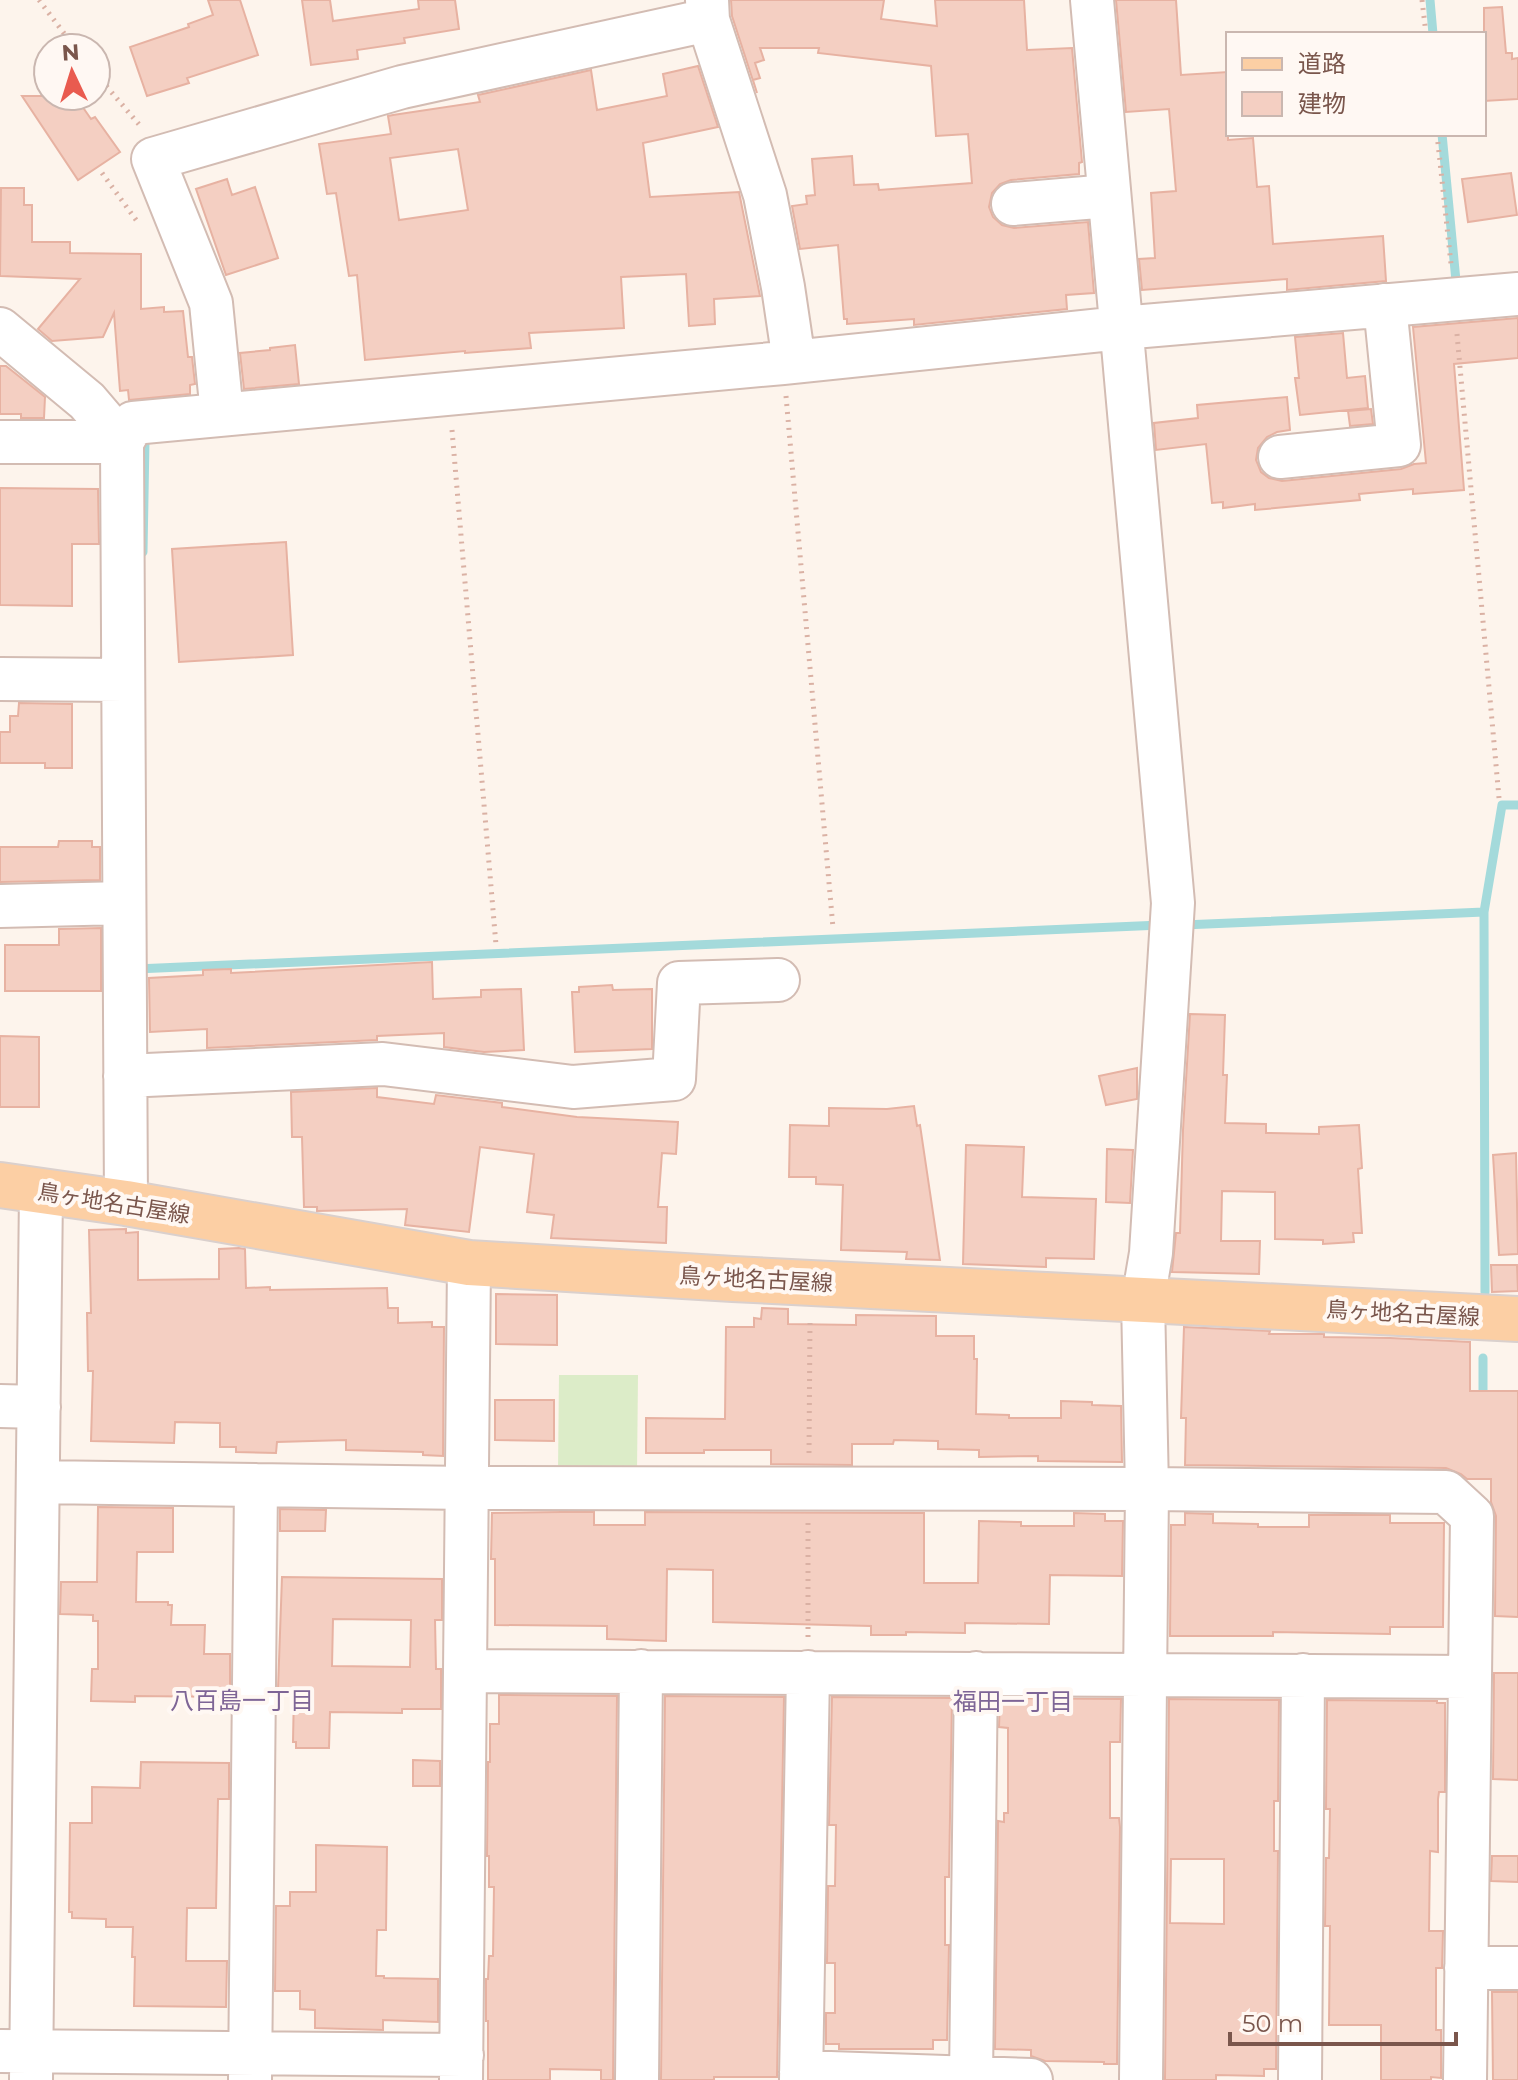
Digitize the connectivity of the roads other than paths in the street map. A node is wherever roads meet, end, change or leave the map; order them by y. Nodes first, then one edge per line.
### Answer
1 (1092, 0) edge
2 (708, 10) edge
3 (1109, 196) junction
4 (1013, 204) dead end
5 (1518, 294) edge
6 (1385, 305) junction
7 (1121, 328) junction
8 (0, 329) edge
9 (789, 362) junction
10 (222, 414) junction
11 (0, 442) edge
12 (122, 442) junction
13 (1280, 457) dead end
14 (0, 679) edge
15 (123, 680) junction
16 (124, 903) junction
17 (0, 906) edge
18 (778, 980) dead end
19 (125, 1076) junction
20 (21, 1188) edge
21 (126, 1203) junction
22 (469, 1263) junction
23 (1143, 1300) junction
24 (1518, 1319) edge
25 (19, 1406) edge
26 (38, 1482) junction
27 (256, 1485) junction
28 (467, 1488) junction
29 (1147, 1489) junction
30 (18, 1639) edge
31 (465, 1671) junction
32 (641, 1671) junction
33 (808, 1672) junction
34 (976, 1673) junction
35 (1145, 1674) junction
36 (1303, 1675) junction
37 (1470, 1677) junction
38 (1466, 1968) junction
39 (1518, 1968) edge
40 (21, 2061) edge
41 (250, 2067) edge
42 (462, 2067) edge
43 (801, 2076) edge
44 (971, 2078) junction
45 (637, 2080) edge
46 (1031, 2080) edge
47 (1141, 2080) edge
48 (1300, 2080) edge
49 (1465, 2080) edge

1 - 3 street
2 - 9 street
2 - 10 street
3 - 4 street
3 - 7 street
5 - 6 street
6 - 7 street
6 - 13 street
7 - 9 street
7 - 23 street
8 - 12 street
9 - 10 street
10 - 12 street
11 - 12 street
12 - 15 street
14 - 15 street
15 - 16 street
16 - 17 street
16 - 19 street
18 - 19 street
19 - 21 street
20 - 21 main road, 鳥ヶ地名古屋線
20 - 25 street
21 - 22 main road, 鳥ヶ地名古屋線
22 - 23 main road, 鳥ヶ地名古屋線
22 - 28 street
23 - 24 main road, 鳥ヶ地名古屋線
23 - 29 street
25 - 26 street
26 - 27 street
26 - 30 street
27 - 28 street
27 - 41 street
28 - 29 street
28 - 31 street
29 - 35 street
29 - 37 street
30 - 40 street
31 - 32 street
31 - 42 street
32 - 33 street
32 - 45 street
33 - 34 street
33 - 43 street
34 - 35 street
34 - 44 street
35 - 36 street
35 - 47 street
36 - 37 street
36 - 48 street
37 - 38 street
38 - 39 street
38 - 49 street
40 - 41 street
41 - 42 street
43 - 44 street
44 - 46 street

